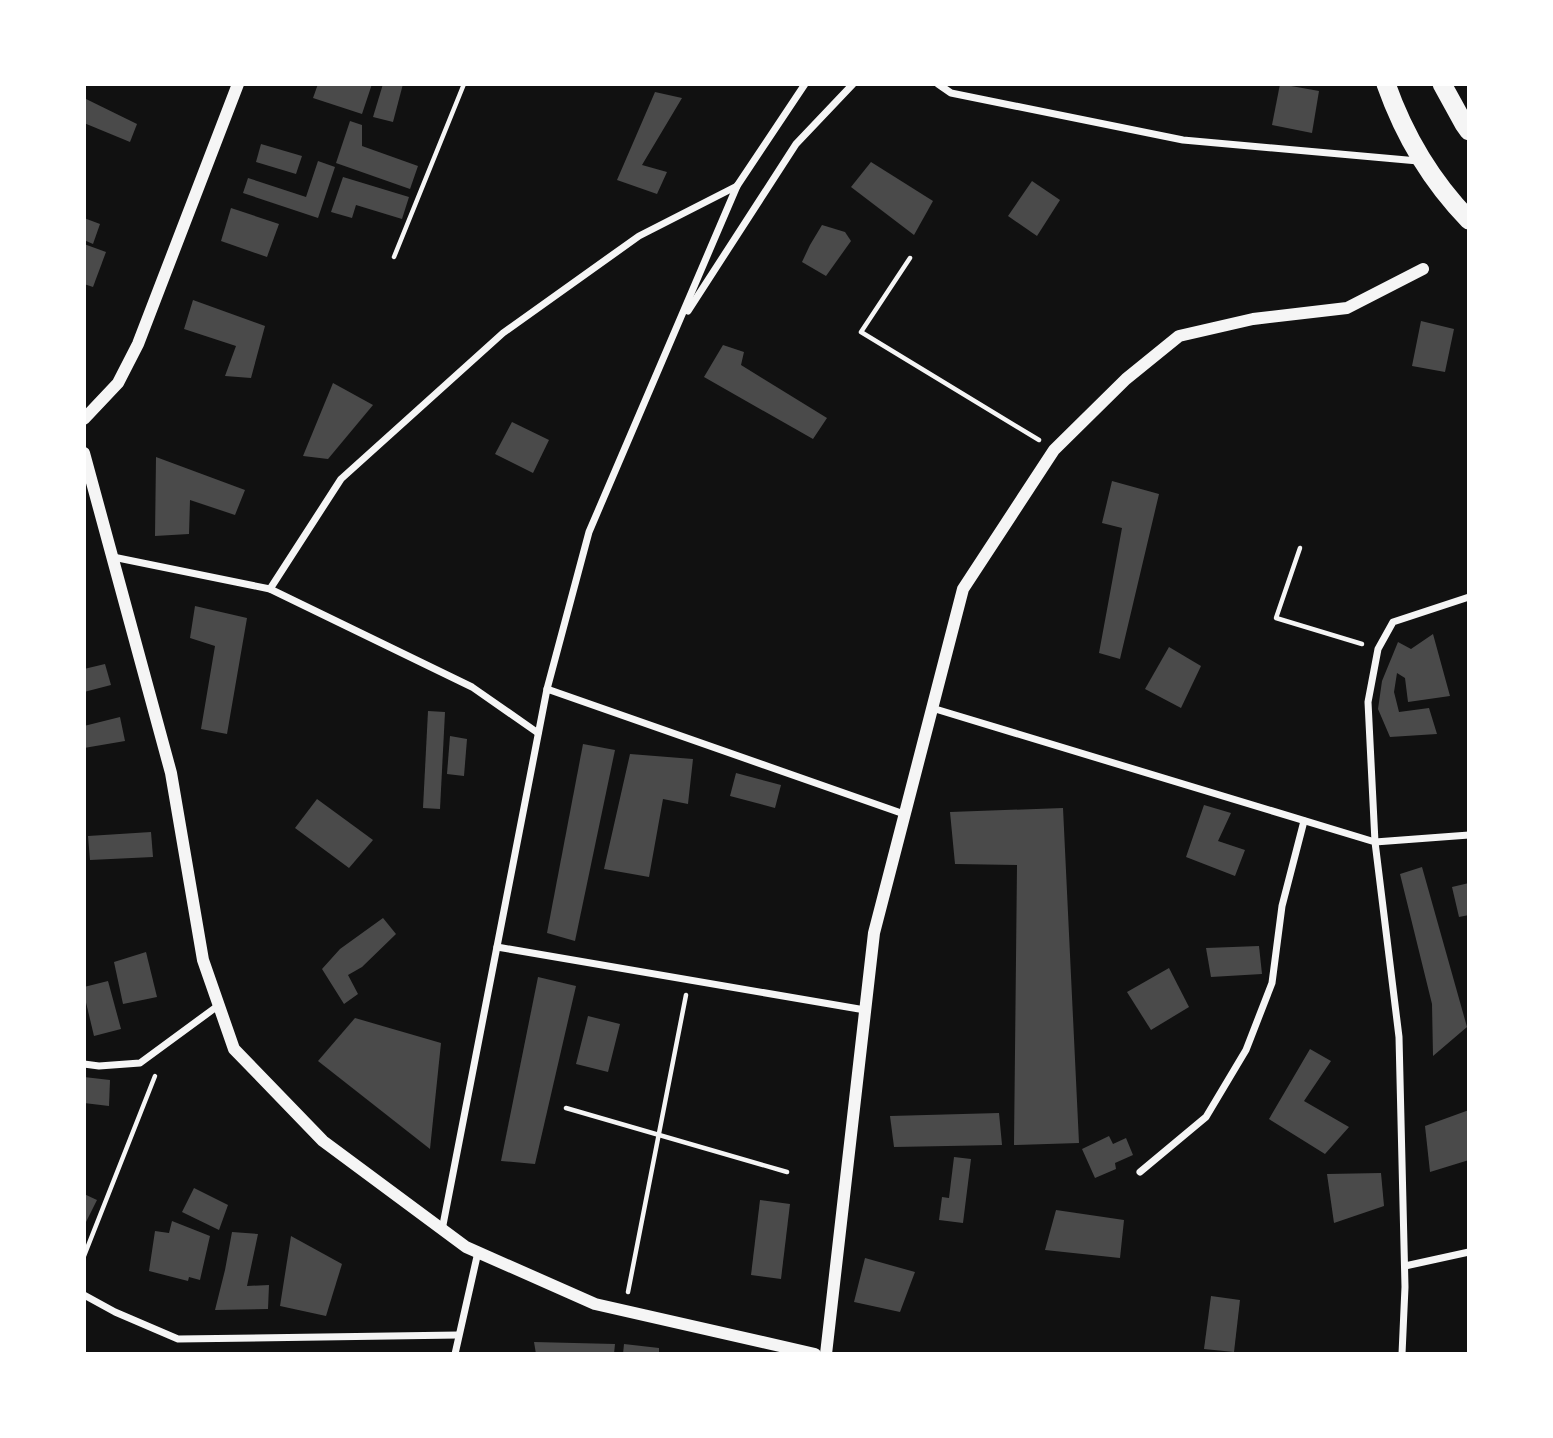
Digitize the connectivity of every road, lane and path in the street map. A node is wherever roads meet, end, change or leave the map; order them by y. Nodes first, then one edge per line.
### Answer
1 (238, 84) edge
2 (464, 84) edge
3 (805, 84) edge
4 (853, 84) edge
5 (938, 84) edge
6 (1386, 84) edge
7 (1442, 84) edge
8 (1469, 131) edge
9 (1422, 161) junction
10 (737, 186) junction
11 (1469, 220) edge
12 (394, 257) dead end
13 (910, 258) dead end
14 (1423, 268) dead end
15 (676, 330) junction
16 (84, 419) edge
17 (1055, 450) junction
18 (84, 453) edge
19 (1300, 548) dead end
20 (113, 557) junction
21 (270, 589) junction
22 (1469, 597) edge
23 (1378, 649) junction
24 (547, 689) junction
25 (932, 708) junction
26 (538, 733) junction
27 (904, 814) junction
28 (1304, 821) junction
29 (1469, 835) edge
30 (1375, 842) junction
31 (497, 947) junction
32 (690, 980) junction
33 (219, 1005) junction
34 (865, 1010) junction
35 (168, 1043) junction
36 (84, 1064) edge
37 (566, 1108) dead end
38 (659, 1135) junction
39 (787, 1172) dead end
40 (1140, 1172) dead end
41 (442, 1230) junction
42 (478, 1252) junction
43 (1469, 1252) edge
44 (84, 1256) edge
45 (1405, 1266) junction
46 (84, 1296) edge
47 (625, 1310) junction
48 (458, 1335) junction
49 (455, 1354) edge
50 (816, 1354) edge
51 (826, 1354) edge
52 (1402, 1354) edge

1 - 16 street
2 - 12 path
3 - 10 street
4 - 15 street
5 - 9 street
6 - 9 highway
7 - 8 highway
9 - 11 highway
10 - 15 street
10 - 21 street
13 - 17 path
14 - 17 street
15 - 24 street
17 - 25 street
18 - 20 street
19 - 23 path
20 - 21 street
20 - 33 street
21 - 26 street
22 - 23 street
23 - 30 street
24 - 26 street
24 - 27 street
25 - 27 street
25 - 28 street
26 - 31 street
27 - 34 street
28 - 30 street
28 - 40 street
29 - 30 street
30 - 45 street
31 - 32 street
31 - 41 street
32 - 34 street
32 - 38 path
33 - 35 street
33 - 41 street
34 - 51 street
35 - 36 street
35 - 44 path
37 - 38 path
38 - 39 path
38 - 47 path
41 - 42 street
42 - 47 street
42 - 48 street
43 - 45 street
45 - 52 street
46 - 48 street
47 - 50 street
48 - 49 street

